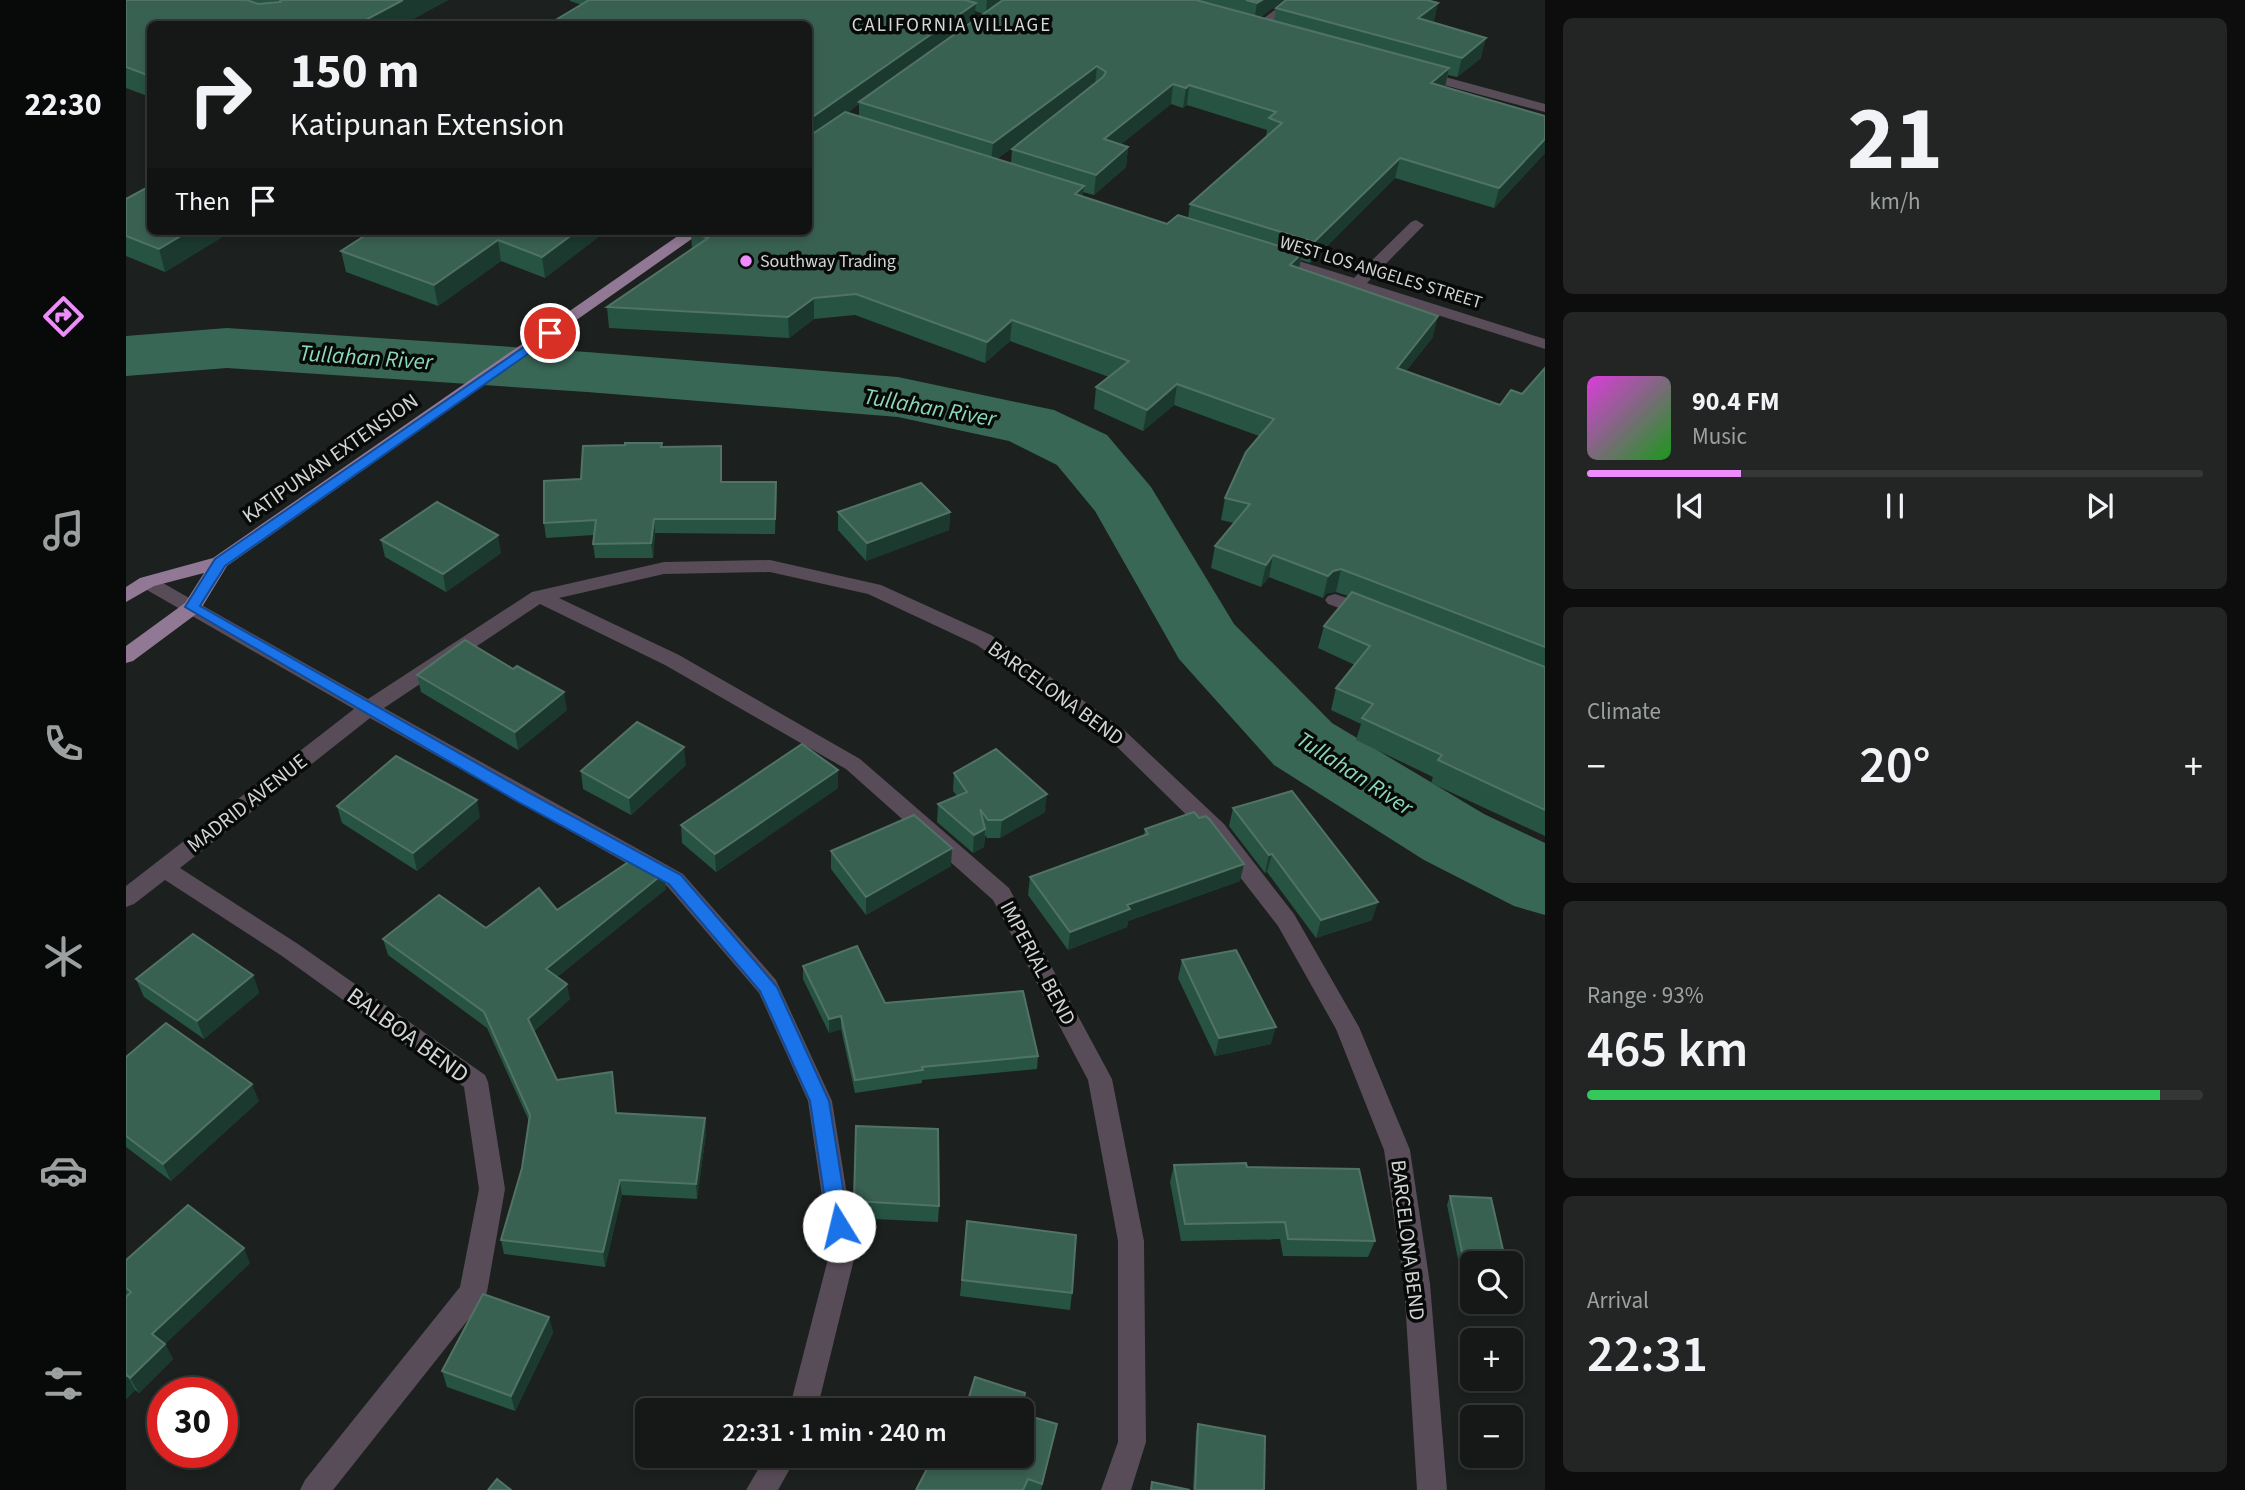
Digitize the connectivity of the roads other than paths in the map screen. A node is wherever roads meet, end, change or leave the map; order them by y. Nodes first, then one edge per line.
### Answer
1 (1296, 0) edge
2 (1257, 30) edge
3 (1401, 69) edge
4 (1545, 108) edge
5 (1416, 225) dead end
6 (689, 235) edge
7 (1253, 252) edge
8 (1356, 285) junction
9 (1545, 344) edge
10 (220, 562) junction
11 (147, 582) junction
12 (126, 596) edge
13 (539, 596) junction
14 (1335, 600) edge
15 (192, 607) junction
16 (1385, 619) edge
17 (126, 656) edge
18 (369, 708) junction
19 (164, 868) junction
20 (126, 898) edge
21 (806, 1398) edge
22 (775, 1468) edge
23 (315, 1490) edge
24 (761, 1490) edge
25 (1116, 1490) edge
26 (1432, 1490) edge

1 - 2 street
3 - 4 street
5 - 8 street
6 - 10 main road, KATIPUNAN EXTENSION
7 - 8 street, WEST LOS ANGELES STREET
8 - 9 street, WEST LOS ANGELES STREET
10 - 11 main road, KATIPUNAN EXTENSION
10 - 15 main road, KATIPUNAN EXTENSION
11 - 12 main road, KATIPUNAN EXTENSION
11 - 15 street
13 - 18 street, BARCELONA BEND
13 - 25 street, IMPERIAL BEND
13 - 26 street, BARCELONA BEND
14 - 16 street
15 - 17 main road, KATIPUNAN EXTENSION
15 - 18 street
18 - 19 street, MADRID AVENUE
18 - 21 street
19 - 20 street, MADRID AVENUE
19 - 23 street, BALBOA BEND
22 - 24 street

